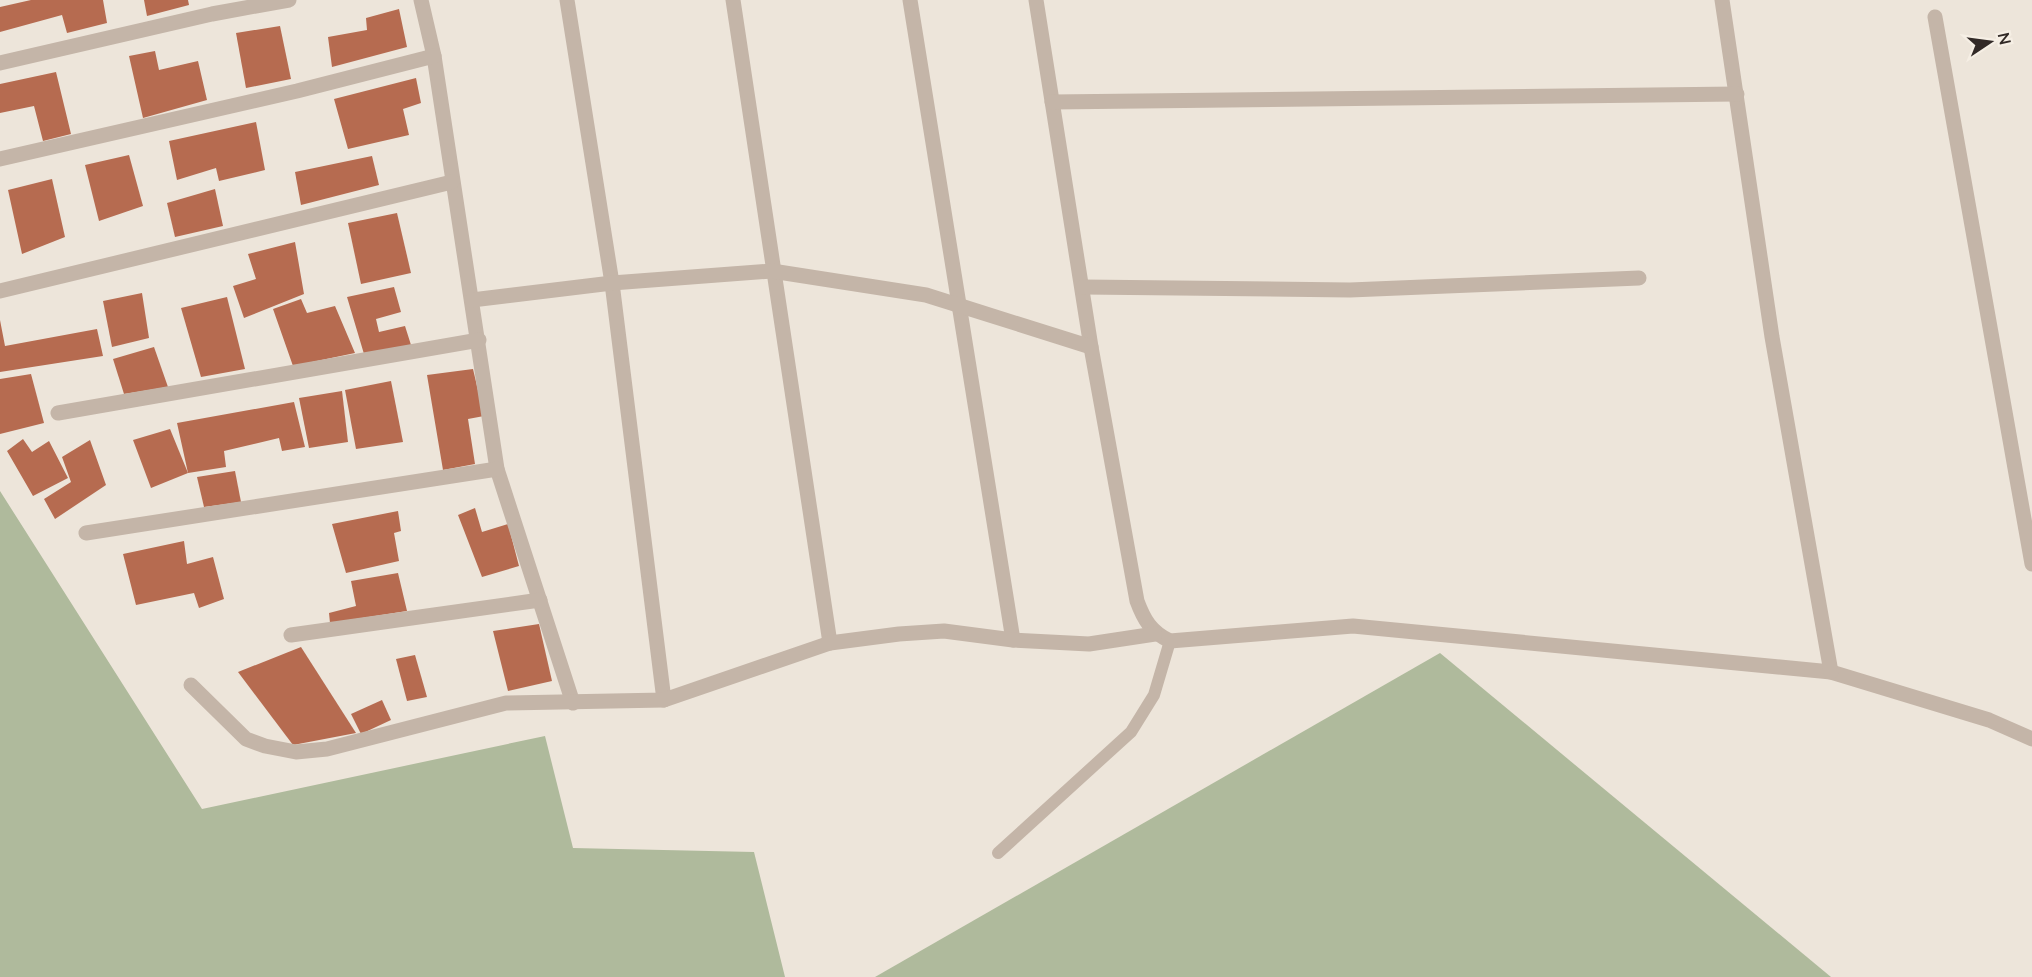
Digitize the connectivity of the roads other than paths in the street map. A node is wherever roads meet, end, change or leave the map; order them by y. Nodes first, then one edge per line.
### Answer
1 (288, 0) edge
2 (421, 0) edge
3 (567, 0) edge
4 (734, 0) edge
5 (910, 0) edge
6 (1036, 0) edge
7 (1722, 0) edge
8 (1935, 16) dead end
9 (434, 57) junction
10 (0, 63) edge
11 (1737, 94) junction
12 (1052, 102) junction
13 (0, 159) edge
14 (452, 182) junction
15 (772, 271) junction
16 (1639, 278) dead end
17 (612, 283) junction
18 (1083, 287) junction
19 (0, 291) edge
20 (472, 300) junction
21 (960, 306) junction
22 (479, 340) junction
23 (1091, 347) junction
24 (58, 413) dead end
25 (497, 469) junction
26 (86, 533) dead end
27 (2032, 564) edge
28 (540, 600) junction
29 (291, 634) dead end
30 (1155, 634) junction
31 (1013, 640) junction
32 (1170, 640) junction
33 (830, 643) junction
34 (1831, 672) junction
35 (191, 685) dead end
36 (664, 700) junction
37 (573, 703) junction
38 (2032, 739) edge
39 (998, 853) dead end

1 - 10 street
2 - 9 street
3 - 17 street
4 - 15 street
5 - 21 street
6 - 12 street
7 - 11 street
8 - 27 street
9 - 13 street
9 - 14 street
11 - 12 street
11 - 34 street
12 - 18 street
14 - 19 street
14 - 20 street
15 - 17 street
15 - 21 street
15 - 33 street
16 - 18 street
17 - 20 street
17 - 36 street
18 - 23 street
20 - 22 street
21 - 23 street
21 - 31 street
22 - 24 street
22 - 25 street
23 - 30 street
25 - 26 street
25 - 28 street
28 - 29 street
28 - 37 street
30 - 31 street
30 - 32 street
31 - 33 street
32 - 34 street
32 - 39 lane
33 - 36 street
34 - 38 street
35 - 37 street
36 - 37 street

